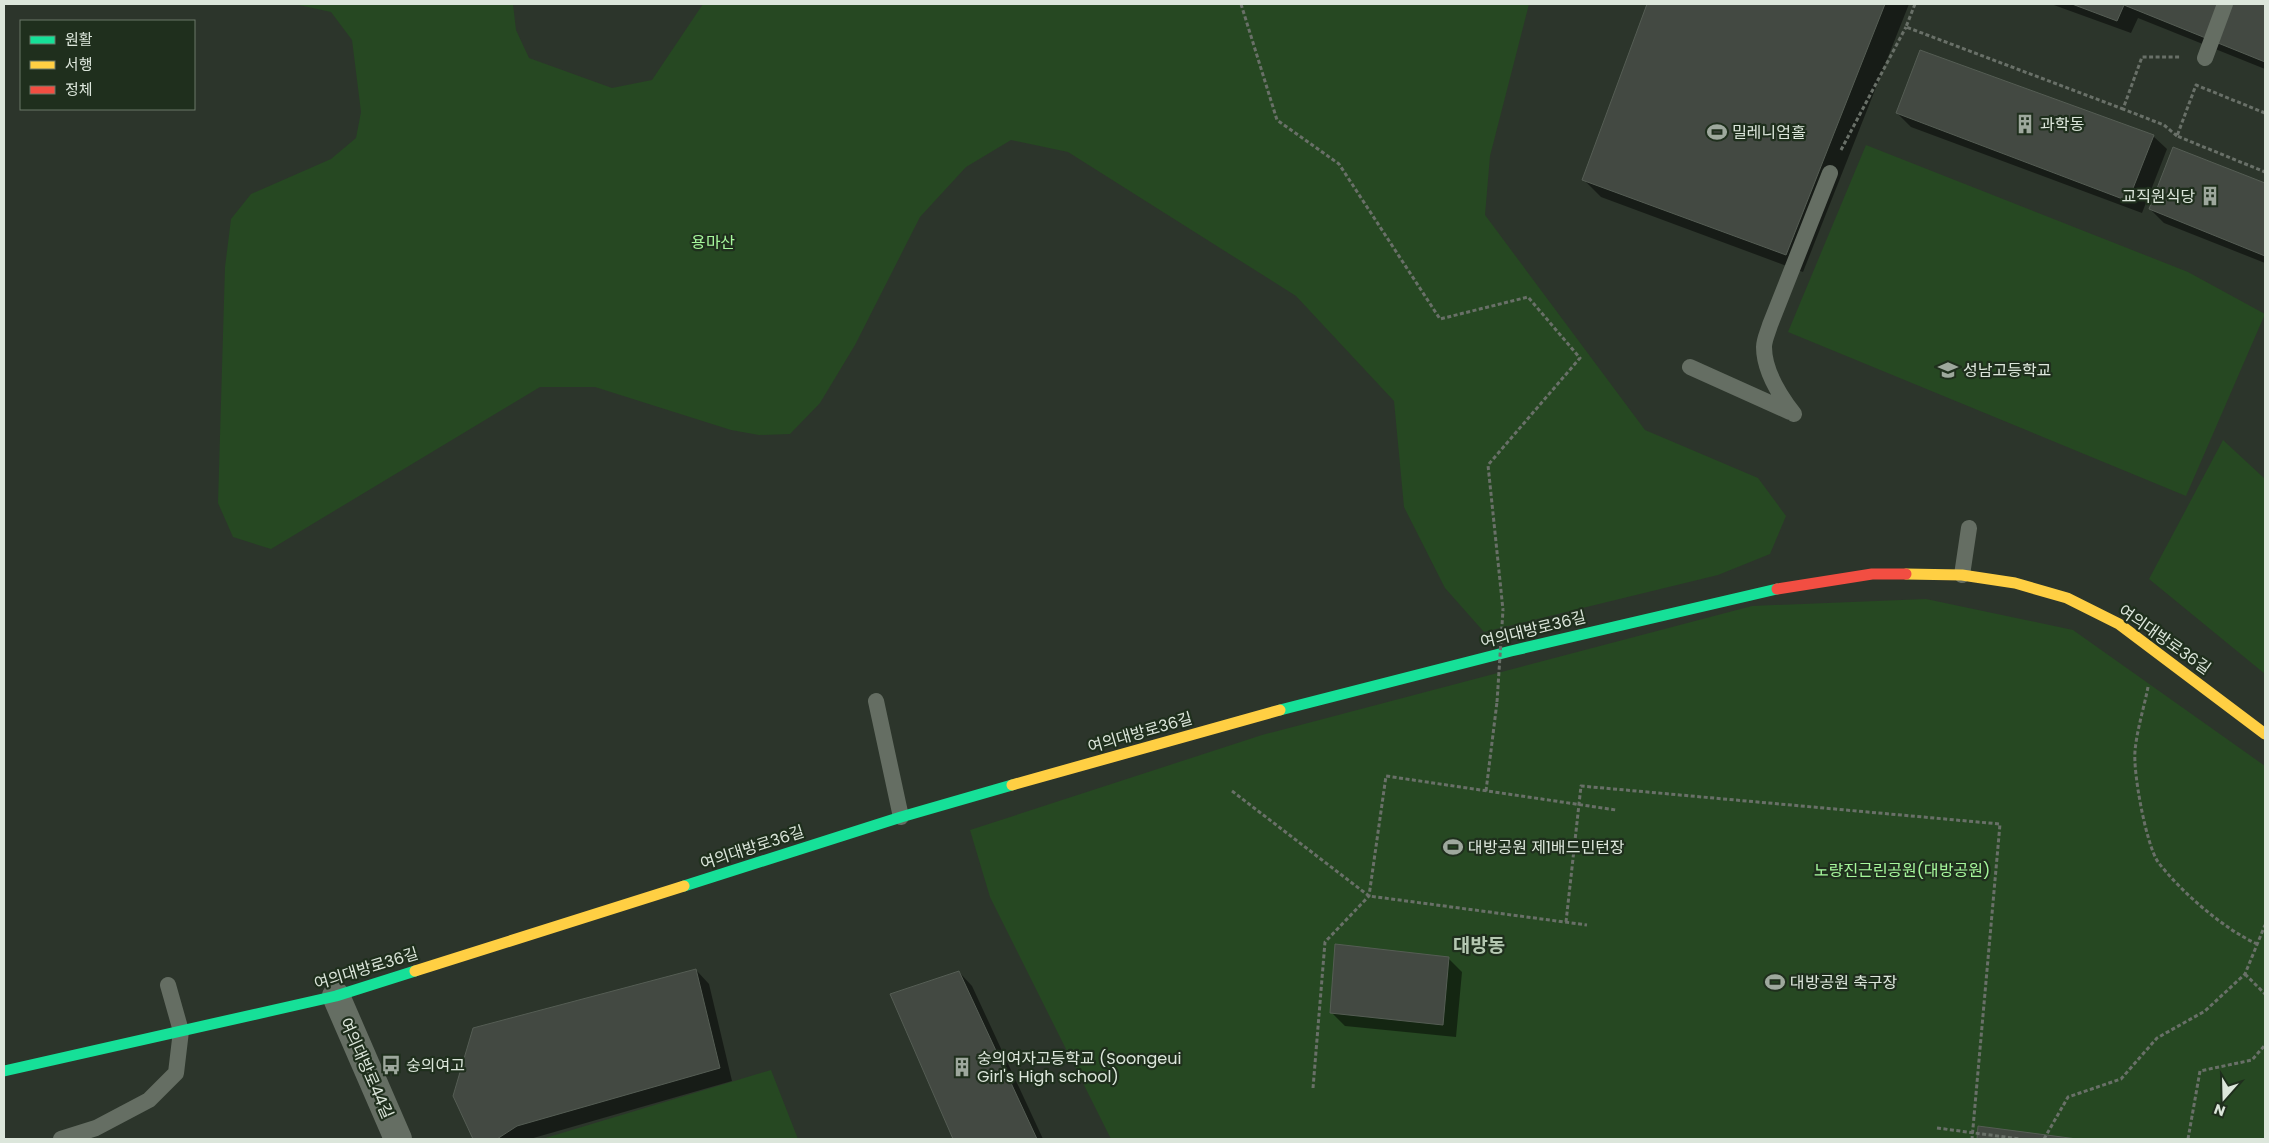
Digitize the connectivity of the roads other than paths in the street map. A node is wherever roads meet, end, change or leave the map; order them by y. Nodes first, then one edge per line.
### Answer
1 (2226, 4) edge
2 (2205, 58) road end
3 (1830, 173) dead end
4 (1690, 366) dead end
5 (1969, 528) dead end
6 (1962, 574) junction
7 (876, 701) dead end
8 (2265, 734) edge
9 (901, 816) junction
10 (168, 985) dead end
11 (336, 996) junction
12 (181, 1031) junction
13 (4, 1071) edge
14 (61, 1139) edge
15 (398, 1139) edge

1 - 2 lane
3 - 4 lane
5 - 6 lane
6 - 8 street, 여의대방로36길
6 - 9 street, 여의대방로36길
7 - 9 lane
9 - 11 street, 여의대방로36길
10 - 12 lane
11 - 12 street, 여의대방로36길
11 - 15 street, 여의대방로44길
12 - 13 street, 여의대방로36길
12 - 14 lane

